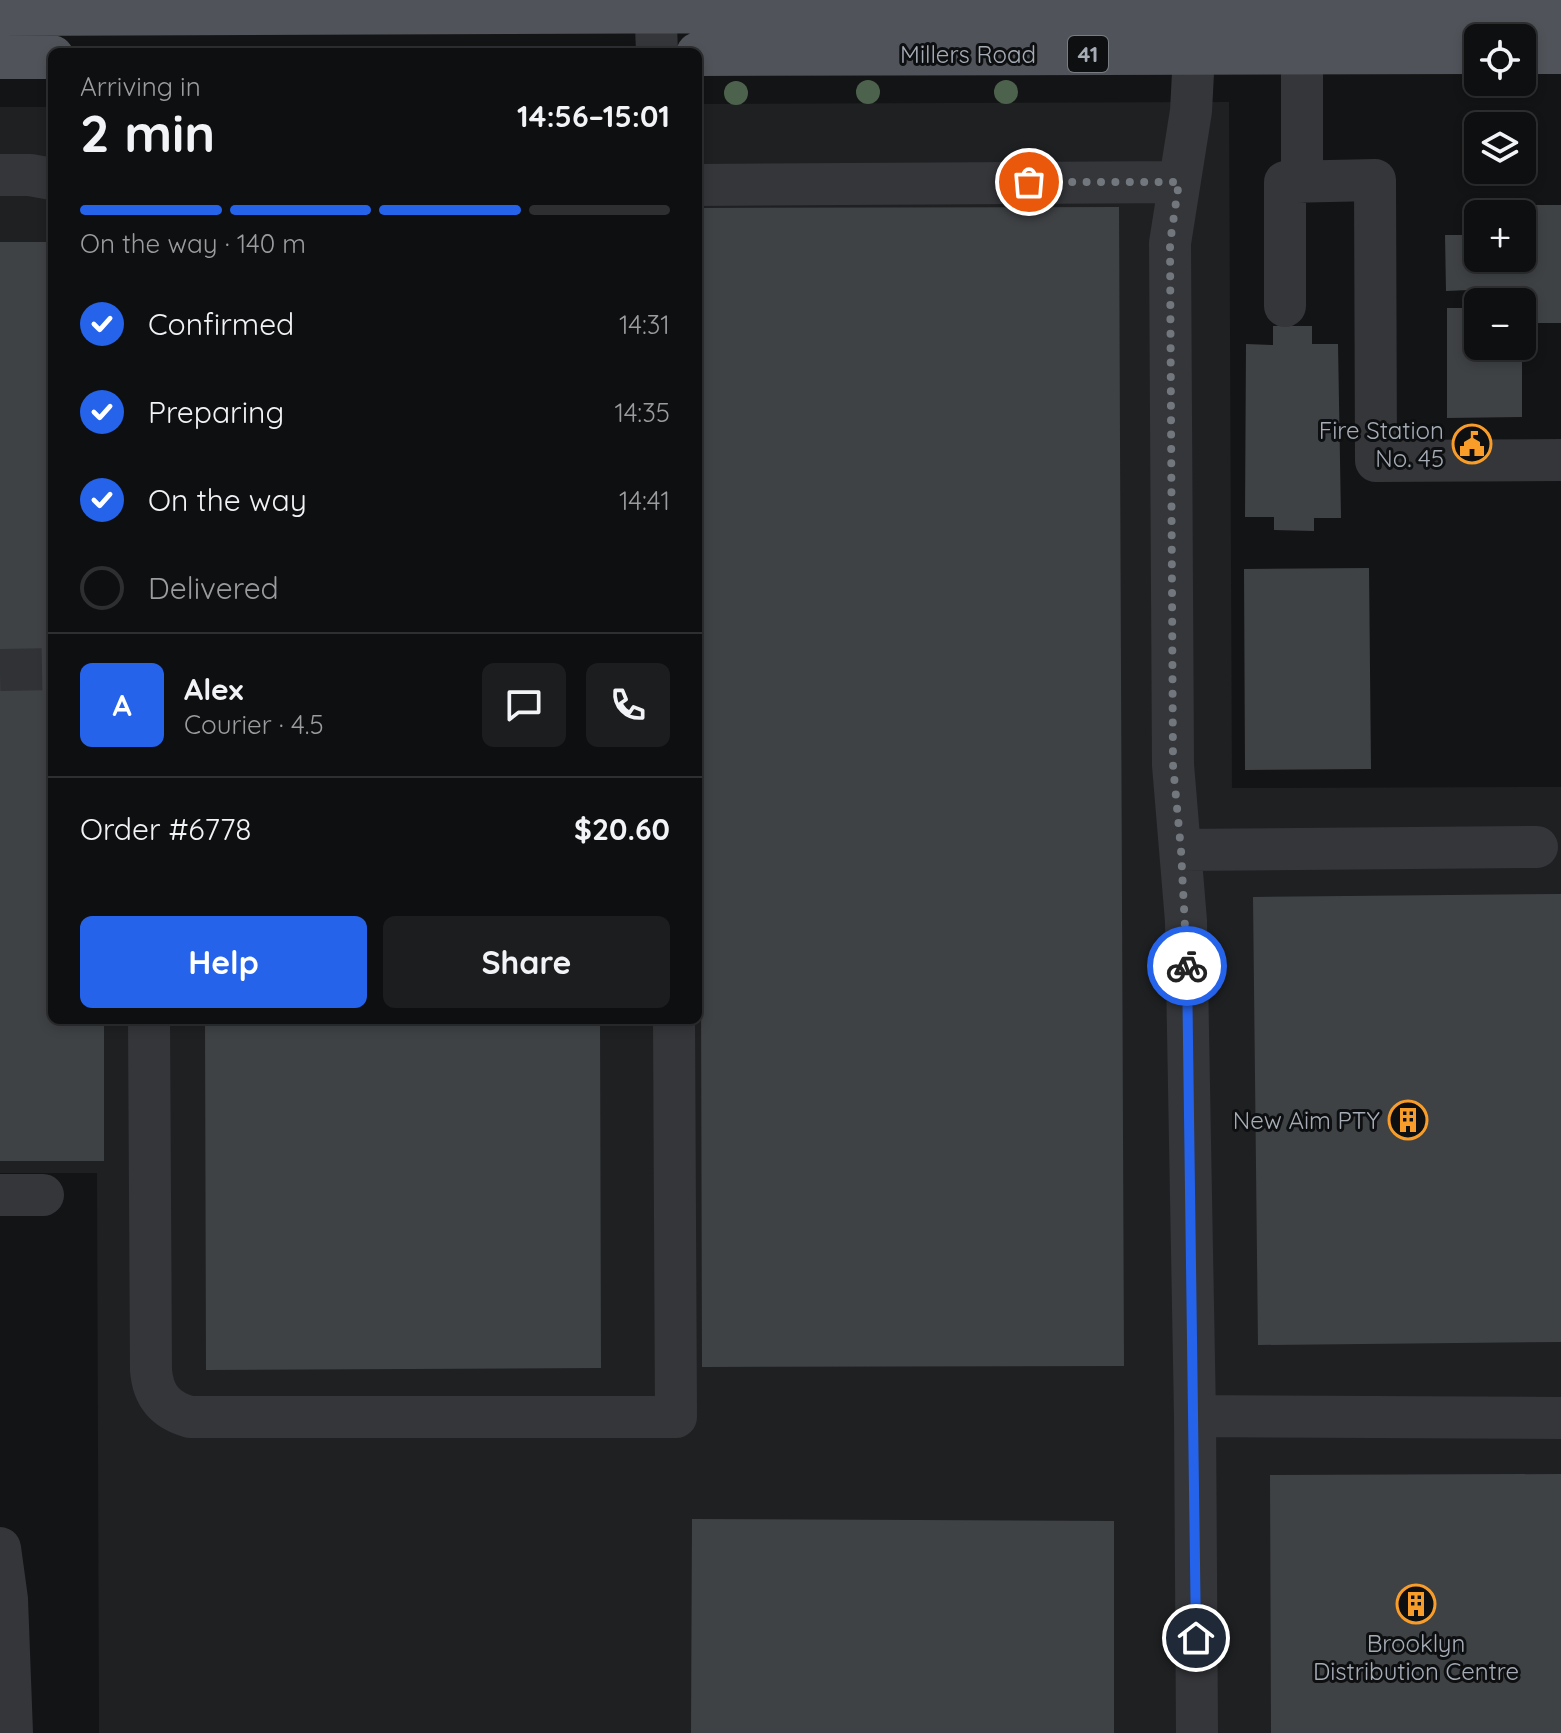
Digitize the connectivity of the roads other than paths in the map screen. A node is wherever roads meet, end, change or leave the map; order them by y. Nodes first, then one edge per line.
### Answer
1 (1238, 4) edge
2 (1561, 8) edge
3 (0, 14) edge
4 (656, 21) edge
5 (1464, 52) edge
6 (1536, 52) edge
7 (1561, 52) edge
8 (1239, 53) junction
9 (1302, 53) junction
10 (702, 54) edge
11 (1194, 54) junction
12 (0, 57) edge
13 (48, 57) edge
14 (0, 175) edge
15 (48, 178) edge
16 (1179, 182) junction
17 (1302, 182) junction
18 (702, 185) edge
19 (1285, 306) dead end
20 (1561, 460) edge
21 (1537, 847) dead end
22 (1181, 850) junction
23 (149, 1024) edge
24 (674, 1024) edge
25 (0, 1195) edge
26 (43, 1195) dead end
27 (1195, 1416) junction
28 (1561, 1418) edge
29 (0, 1548) edge
30 (12, 1733) edge
31 (1197, 1733) edge

1 - 2 main road, Millers Road / 41
1 - 4 main road, Millers Road / 41
1 - 8 street
3 - 4 main road, Millers Road / 41
5 - 9 main road, Millers Road / 41
6 - 7 main road
8 - 9 main road, Millers Road / 41
8 - 11 main road, Millers Road / 41
9 - 17 street
10 - 11 main road, Millers Road / 41
11 - 16 street
12 - 13 main road
14 - 15 street
16 - 18 street
16 - 22 street
17 - 19 street
17 - 20 street
21 - 22 street
22 - 27 street
23 - 24 street
25 - 26 street
27 - 28 street
27 - 31 street
29 - 30 street

